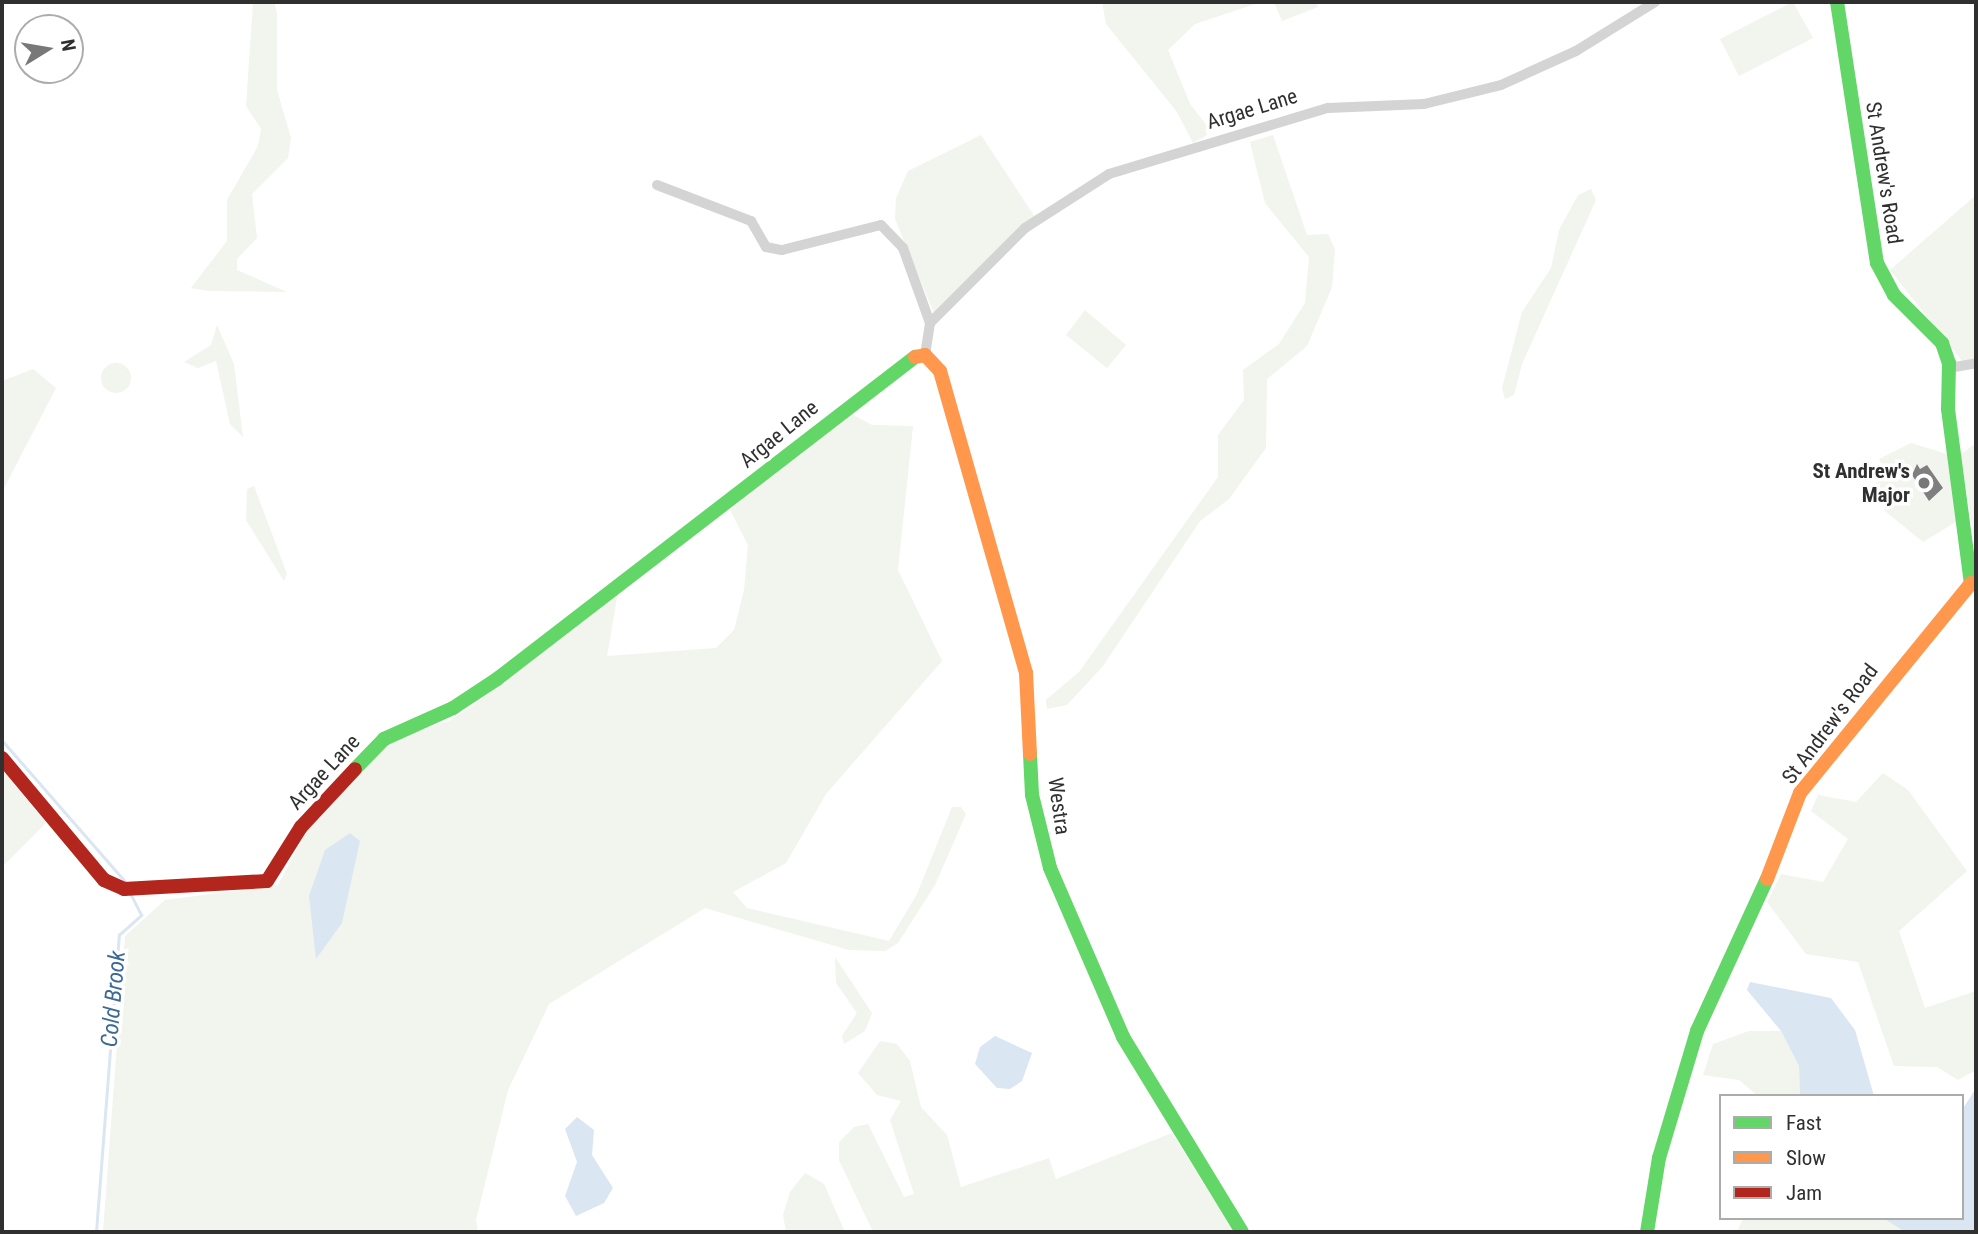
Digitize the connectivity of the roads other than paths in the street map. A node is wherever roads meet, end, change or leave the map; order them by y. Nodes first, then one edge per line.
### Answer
1 (1655, 2) edge
2 (1837, 2) edge
3 (657, 185) dead end
4 (930, 323) junction
5 (925, 355) junction
6 (1976, 363) edge
7 (1950, 368) junction
8 (2, 758) edge
9 (1242, 1232) edge
10 (1647, 1232) edge

1 - 4 street, Argae Lane
2 - 7 street, St Andrew's Road
3 - 4 street
4 - 5 street
5 - 8 street, Argae Lane
5 - 9 street, Westra
6 - 7 street
7 - 10 street, St Andrew's Road

